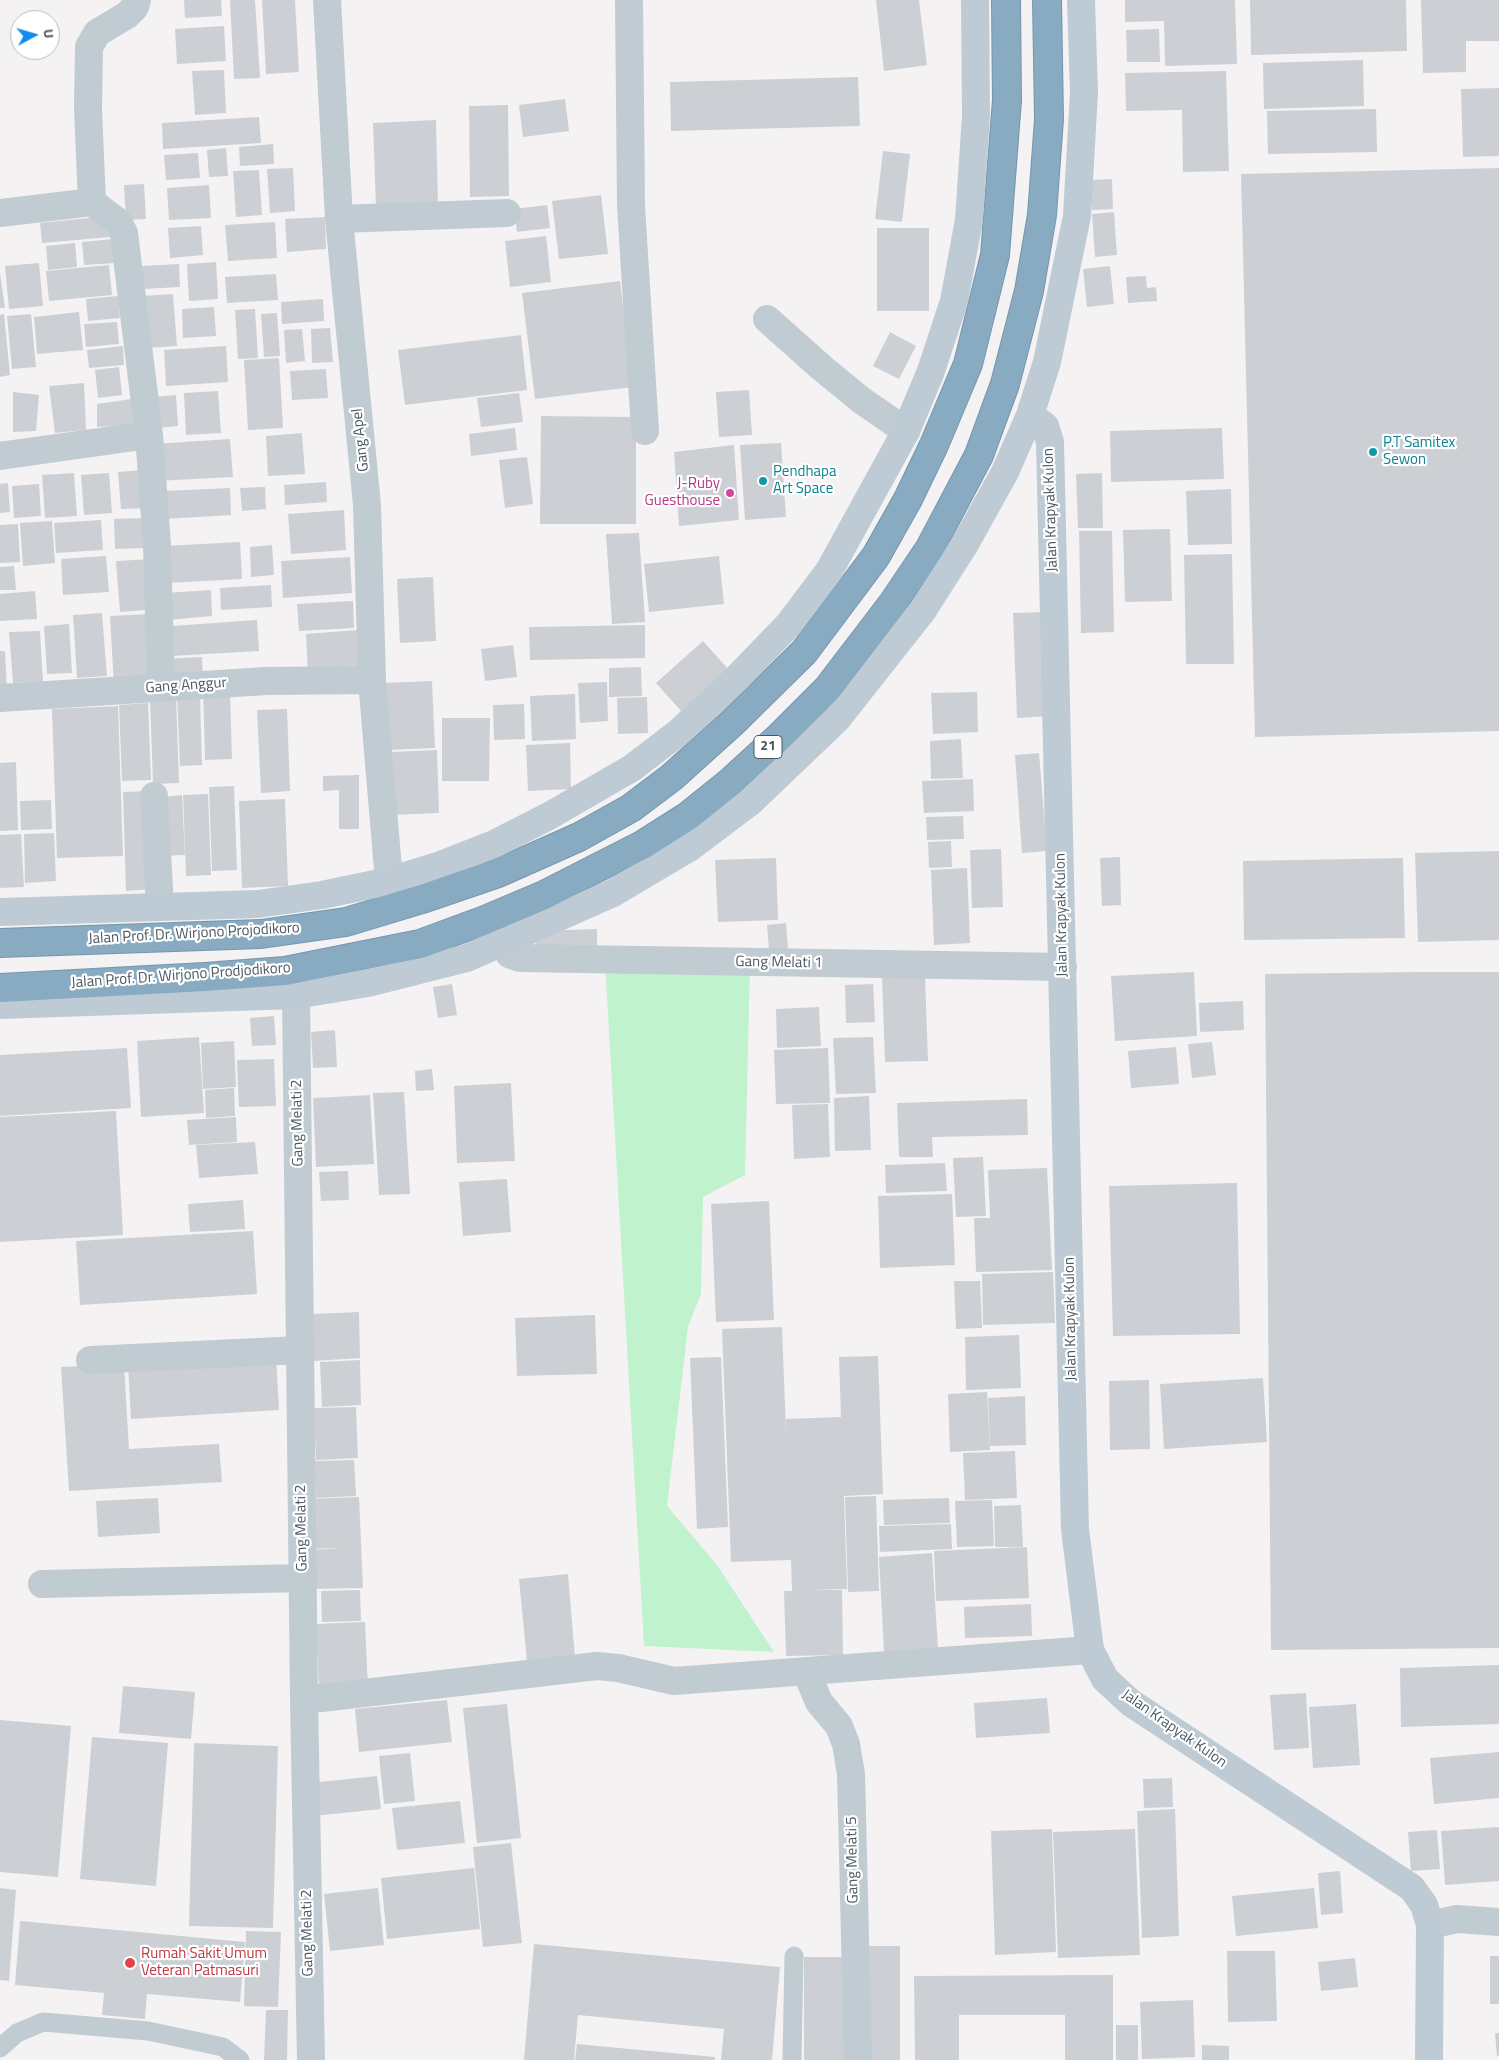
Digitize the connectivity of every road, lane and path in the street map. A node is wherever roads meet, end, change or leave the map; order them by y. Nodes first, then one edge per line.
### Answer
1 (138, 0) edge
2 (326, 0) edge
3 (629, 0) edge
4 (975, 0) edge
5 (1006, 0) edge
6 (1047, 0) edge
7 (1081, 0) edge
8 (92, 202) junction
9 (0, 213) edge
10 (506, 213) dead end
11 (339, 219) junction
12 (767, 319) dead end
13 (1030, 415) junction
14 (646, 431) dead end
15 (906, 431) junction
16 (149, 435) junction
17 (0, 456) edge
18 (372, 680) junction
19 (161, 688) junction
20 (0, 698) edge
21 (154, 796) dead end
22 (389, 881) junction
23 (160, 907) junction
24 (0, 912) edge
25 (0, 943) edge
26 (502, 943) junction
27 (1064, 967) junction
28 (0, 988) edge
29 (296, 995) junction
30 (0, 1005) edge
31 (300, 1350) junction
32 (90, 1360) dead end
33 (302, 1578) junction
34 (42, 1584) dead end
35 (1090, 1650) junction
36 (806, 1671) junction
37 (304, 1700) junction
38 (1499, 1922) edge
39 (1430, 1925) junction
40 (794, 1956) dead end
41 (0, 2048) edge
42 (240, 2060) edge
43 (311, 2060) edge
44 (792, 2060) edge
45 (858, 2060) edge
46 (1429, 2060) edge

1 - 8 street
2 - 11 street, Gang Apel
3 - 14 street
4 - 15 street
5 - 25 highway, Jalan Prof. Dr. Wirjono Projodikoro
6 - 28 highway, Jalan Prof. Dr. Wirjono Prodjodikoro / 21
7 - 13 street
8 - 9 street
8 - 16 street
10 - 11 street
11 - 18 street, Gang Apel
12 - 15 street
13 - 26 street
13 - 27 street, Jalan Krapyak Kulon
15 - 22 street
16 - 17 street
16 - 19 street
18 - 19 street, Gang Anggur
18 - 22 street, Gang Apel
19 - 20 street, Gang Anggur
21 - 23 street
22 - 23 street
23 - 24 street
26 - 27 street, Gang Melati 1
26 - 29 street
27 - 35 street, Jalan Krapyak Kulon
29 - 30 street
29 - 31 street, Gang Melati 2
31 - 32 street
31 - 33 street, Gang Melati 2
33 - 34 street
33 - 37 street, Gang Melati 2
35 - 36 street
35 - 39 street, Jalan Krapyak Kulon
36 - 37 street
36 - 45 street, Gang Melati 5
37 - 43 street, Gang Melati 2
38 - 39 street
39 - 46 street, Jalan Krapyak Kulon
40 - 44 lane
41 - 42 lane

